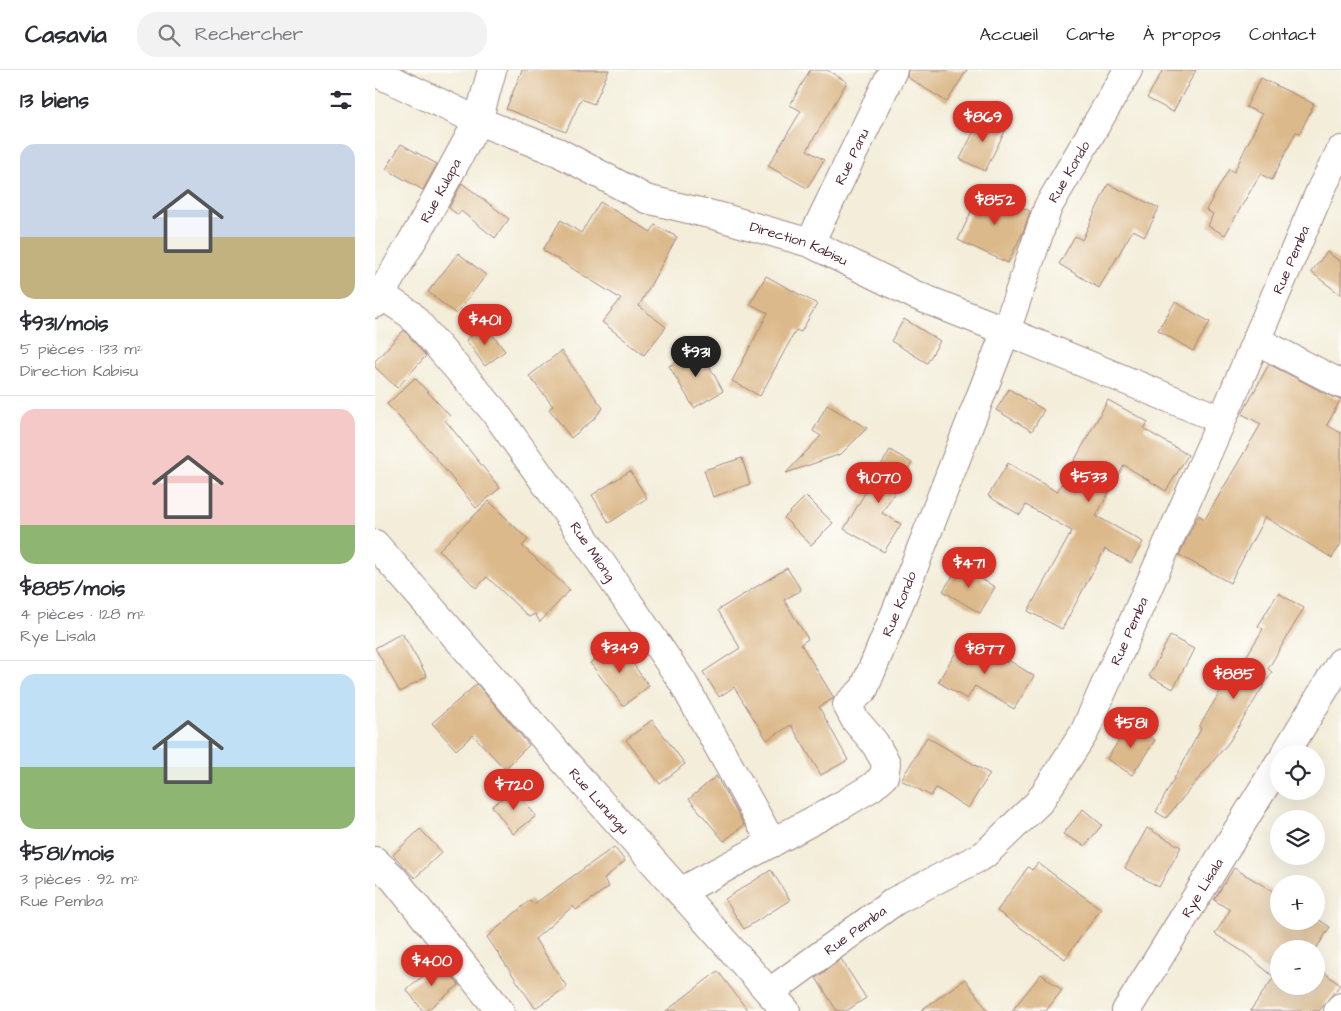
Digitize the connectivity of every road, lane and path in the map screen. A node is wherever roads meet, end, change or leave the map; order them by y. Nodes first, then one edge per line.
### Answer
1 (492, 70) edge
2 (893, 70) edge
3 (1128, 70) edge
4 (375, 72) edge
5 (478, 121) junction
6 (1341, 150) edge
7 (810, 243) junction
8 (377, 297) edge
9 (1006, 331) junction
10 (1256, 340) junction
11 (1341, 384) edge
12 (1222, 420) junction
13 (375, 544) edge
14 (1341, 662) edge
15 (1290, 745) edge
16 (1270, 779) edge
17 (772, 843) junction
18 (375, 861) edge
19 (680, 892) junction
20 (778, 1001) edge
21 (1341, 1007) edge
22 (500, 1011) edge
23 (1126, 1011) edge
24 (1338, 1011) edge

1 - 5 street, Rue Kulapa
2 - 7 street, Rue Panu
3 - 9 street, Rue Kondo
4 - 5 street, Direction Kabisu
5 - 7 street, Direction Kabisu
5 - 8 street, Rue Kulapa
6 - 10 street, Rue Pemba
7 - 9 street, Direction Kabisu
8 - 17 street, Rue Milong
9 - 12 street, Direction Kabisu
9 - 17 street, Rue Kondo
10 - 11 street
10 - 12 street, Rue Pemba
12 - 20 street, Rue Pemba
13 - 19 street, Rue Lunungu
14 - 15 street
16 - 23 street, Rye Lisala
17 - 19 street, Rue Kondo
18 - 22 street
19 - 20 street, Rue Lunungu
21 - 24 street

